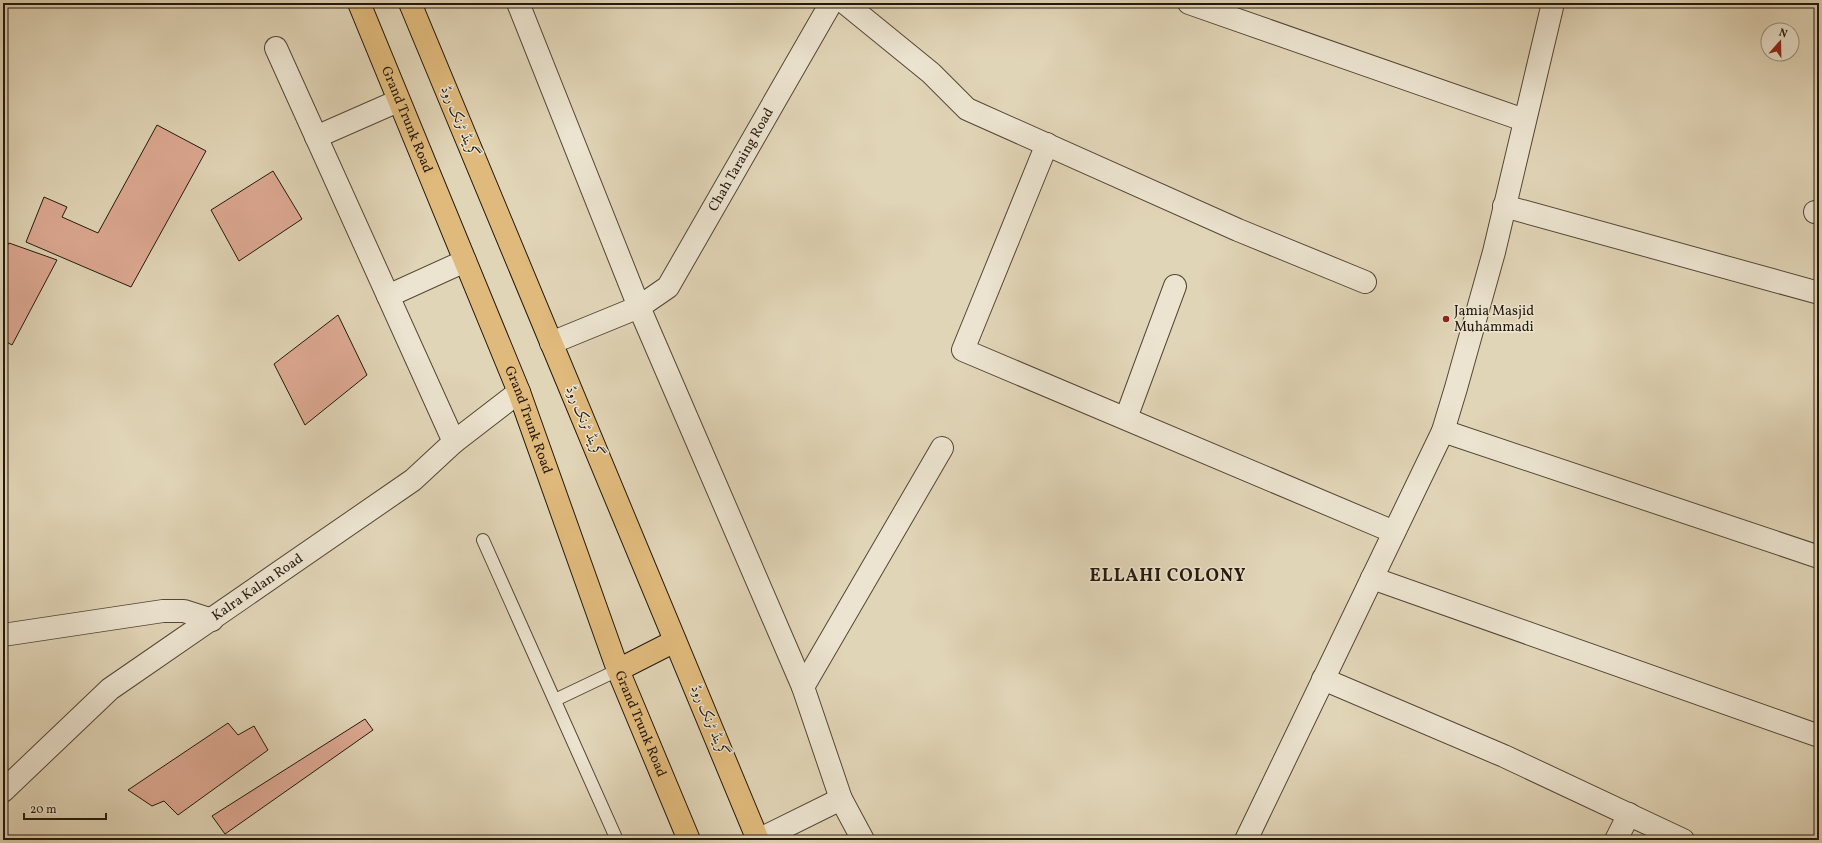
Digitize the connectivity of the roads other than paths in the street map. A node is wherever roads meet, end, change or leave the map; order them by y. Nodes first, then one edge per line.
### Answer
1 (359, 3) edge
2 (410, 3) edge
3 (518, 3) edge
4 (831, 3) edge
5 (845, 3) edge
6 (1189, 3) edge
7 (1553, 3) edge
8 (276, 48) dead end
9 (398, 101) junction
10 (1524, 120) junction
11 (316, 138) junction
12 (1047, 144) junction
13 (1504, 206) junction
14 (465, 261) junction
15 (1365, 282) dead end
16 (1175, 286) dead end
17 (1819, 294) edge
18 (388, 296) junction
19 (640, 307) junction
20 (551, 343) junction
21 (519, 392) junction
22 (1126, 418) junction
23 (1443, 431) junction
24 (454, 442) junction
25 (942, 448) dead end
26 (1394, 532) junction
27 (483, 540) dead end
28 (1819, 557) edge
29 (1372, 578) junction
30 (212, 620) junction
31 (3, 635) edge
32 (675, 641) junction
33 (618, 670) junction
34 (1323, 679) junction
35 (803, 687) junction
36 (554, 700) junction
37 (1819, 736) edge
38 (3, 790) edge
39 (841, 799) junction
40 (1629, 814) junction
41 (617, 840) edge
42 (689, 840) edge
43 (758, 840) edge
44 (863, 840) edge
45 (1246, 840) edge
46 (1616, 840) edge
47 (1683, 840) edge

1 - 9 main road, Grand Trunk Road
2 - 20 main road, گرینڈ ٹرنک روڈ
3 - 19 street
4 - 19 street, Chah Taraing Road
5 - 12 street
6 - 10 street
7 - 10 street
8 - 11 street
9 - 11 street
9 - 14 main road, Grand Trunk Road
10 - 13 street
11 - 18 street
12 - 15 street
12 - 22 street
13 - 17 street
13 - 23 street
14 - 18 street
14 - 21 main road, Grand Trunk Road
16 - 22 street
18 - 24 street
19 - 20 street, Chah Taraing Road
19 - 35 street
20 - 32 main road, گرینڈ ٹرنک روڈ
21 - 24 street, Kalra Kalan Road
21 - 33 main road, Grand Trunk Road
22 - 26 street
23 - 26 street
23 - 28 street
24 - 30 street, Kalra Kalan Road
25 - 35 street
26 - 29 street
27 - 36 lane
29 - 34 street
29 - 37 street
30 - 31 street
30 - 38 street, Kalra Kalan Road
32 - 33 main road
32 - 43 main road, گرینڈ ٹرنک روڈ
33 - 36 lane
33 - 42 main road, Grand Trunk Road
34 - 40 street
34 - 45 street
35 - 39 street
36 - 41 lane
39 - 43 street
39 - 44 street
40 - 46 street
40 - 47 street

